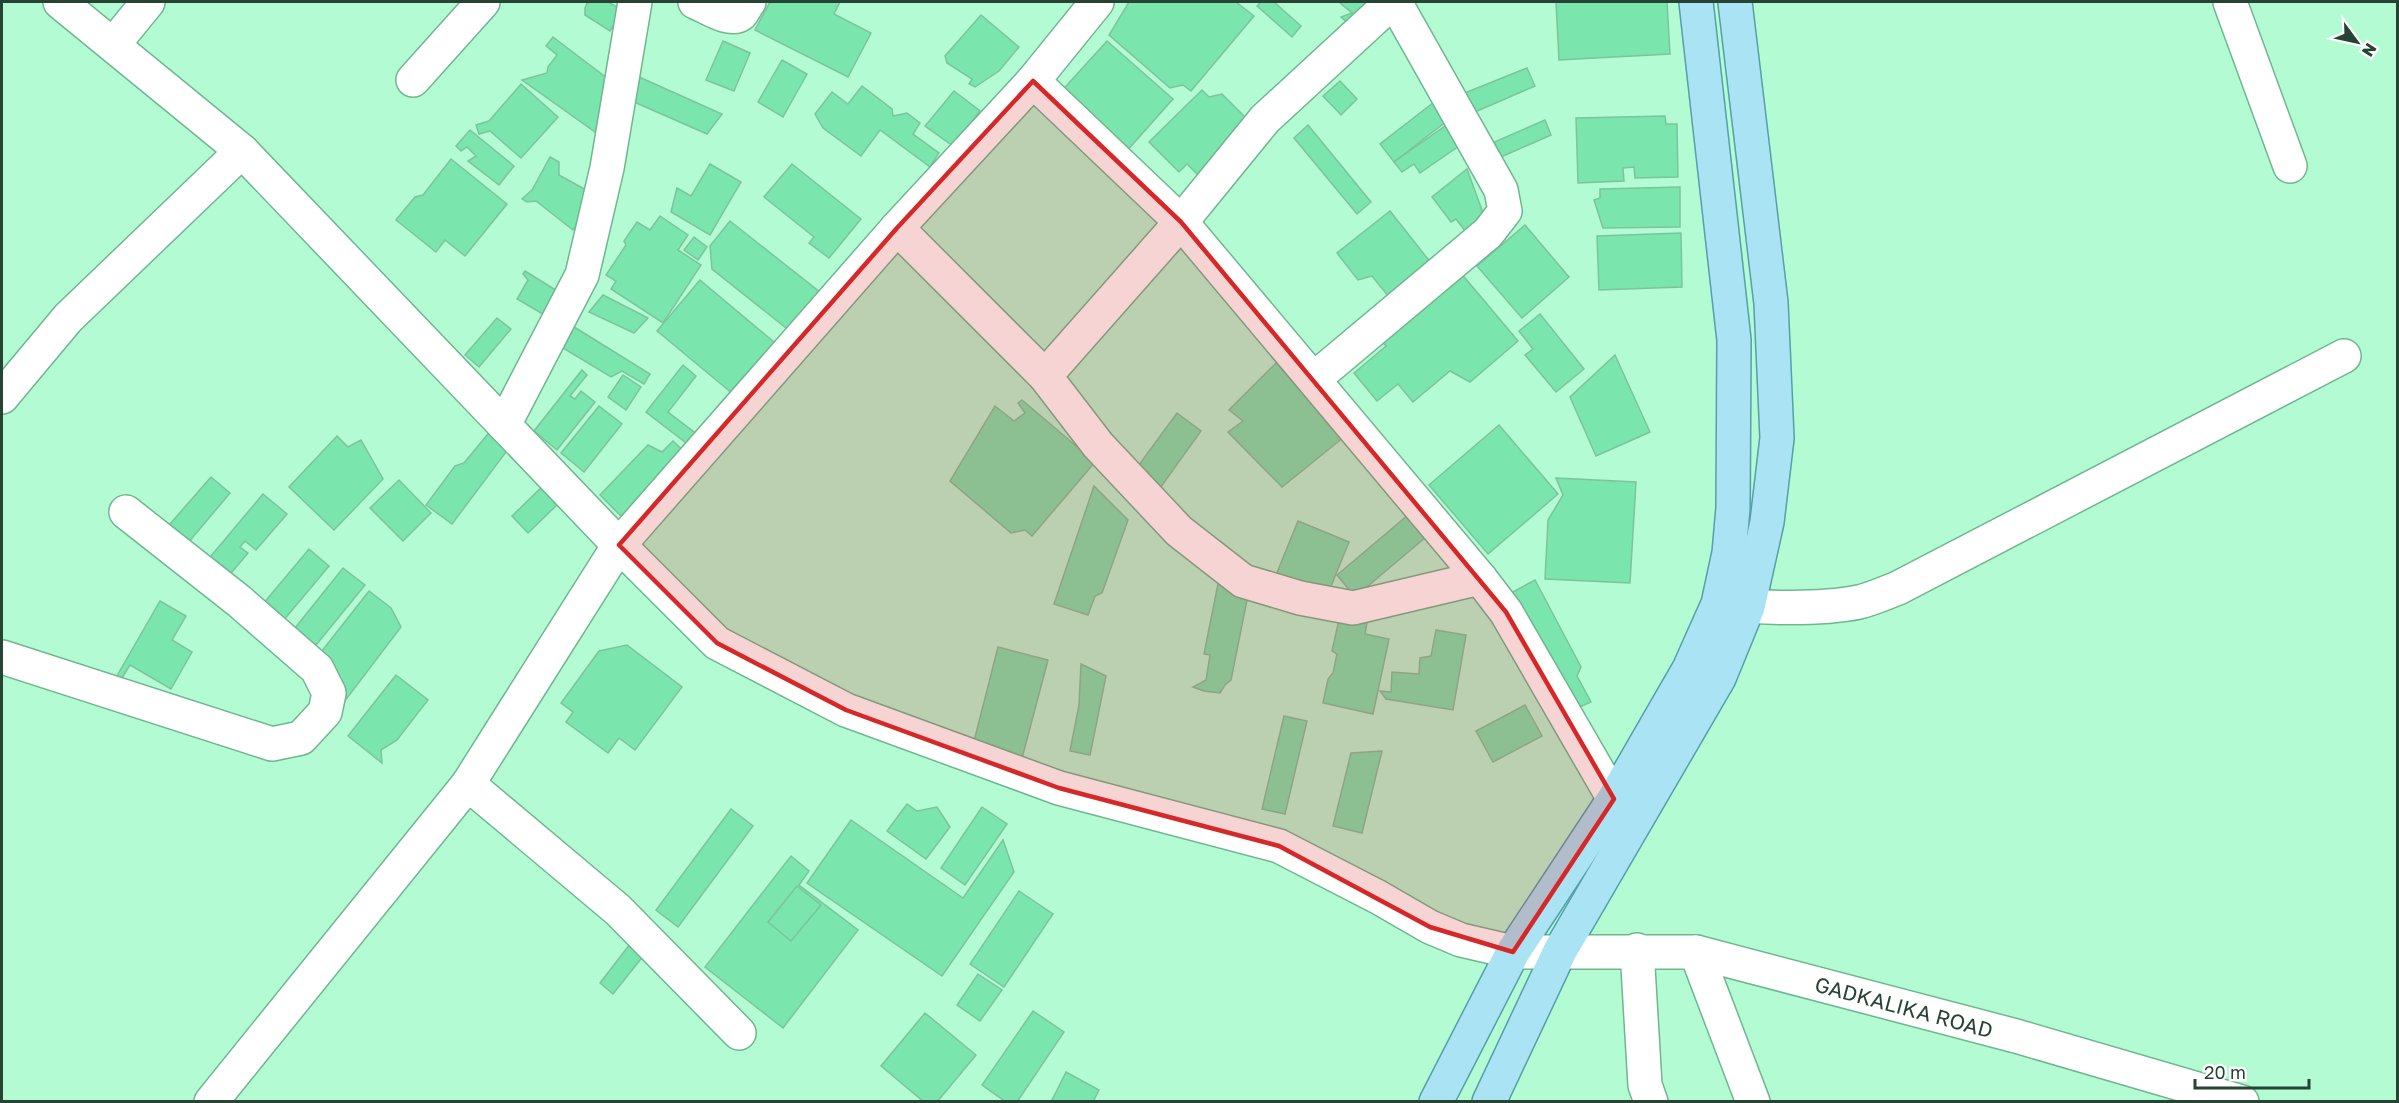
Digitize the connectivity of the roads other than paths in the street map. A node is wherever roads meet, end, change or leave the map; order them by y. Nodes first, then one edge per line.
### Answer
1 (60, 2) edge
2 (148, 2) edge
3 (483, 2) edge
4 (636, 2) edge
5 (695, 2) edge
6 (749, 2) edge
7 (1097, 2) edge
8 (1394, 2) edge
9 (1696, 2) edge
10 (1735, 2) edge
11 (2230, 2) edge
12 (113, 45) junction
13 (413, 80) dead end
14 (1033, 81) junction
15 (242, 151) junction
16 (2290, 166) dead end
17 (1180, 222) junction
18 (897, 228) junction
19 (2344, 356) dead end
20 (1045, 376) junction
21 (1314, 379) junction
22 (2, 397) edge
23 (504, 425) junction
24 (126, 512) dead end
25 (619, 545) junction
26 (1480, 578) junction
27 (1733, 605) junction
28 (2, 657) edge
29 (468, 783) junction
30 (1614, 799) junction
31 (1637, 950) junction
32 (1560, 951) junction
33 (1513, 952) junction
34 (1696, 952) junction
35 (739, 1033) dead end
36 (211, 1101) edge
37 (1436, 1101) edge
38 (1489, 1101) edge
39 (1652, 1101) edge
40 (1753, 1101) edge
41 (2236, 1101) edge

1 - 12 street, GADKALIKA ROAD
2 - 12 street
3 - 13 street
4 - 23 street
5 - 6 street
7 - 14 street
8 - 17 street
8 - 21 street
9 - 27 main road
10 - 27 main road
11 - 16 street
12 - 15 street, GADKALIKA ROAD
14 - 17 street
14 - 18 street
15 - 22 street
15 - 23 street, GADKALIKA ROAD
17 - 20 street
17 - 21 street
18 - 20 street
18 - 25 street
19 - 27 street
20 - 26 street
21 - 26 street
23 - 25 street, GADKALIKA ROAD
24 - 28 street
25 - 29 street
25 - 33 street, GADKALIKA ROAD
26 - 30 street
27 - 30 main road
27 - 32 main road
29 - 35 street
29 - 36 street
30 - 33 main road
31 - 32 street, GADKALIKA ROAD
31 - 34 street, GADKALIKA ROAD
31 - 39 street
32 - 33 street, GADKALIKA ROAD
32 - 38 main road
33 - 37 main road
34 - 40 street
34 - 41 street, GADKALIKA ROAD

